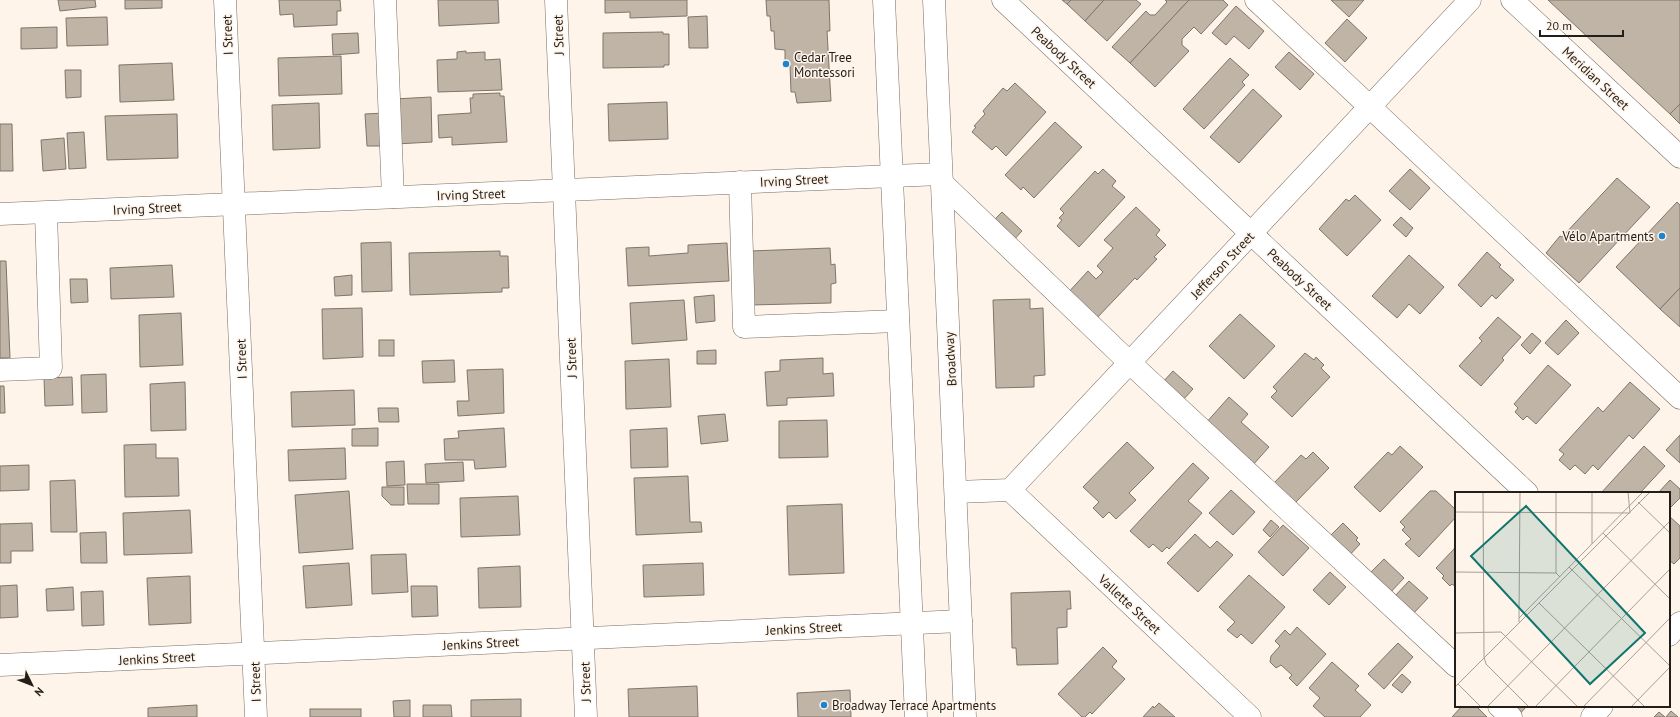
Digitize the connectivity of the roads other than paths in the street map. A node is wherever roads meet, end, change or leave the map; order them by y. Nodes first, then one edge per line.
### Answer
1 (225, 0) edge
2 (385, 0) edge
3 (556, 0) edge
4 (884, 0) edge
5 (934, 0) edge
6 (1003, 0) edge
7 (1256, 0) edge
8 (1470, 0) edge
9 (1512, 0) edge
10 (1370, 107) junction
11 (1680, 157) edge
12 (892, 176) junction
13 (942, 178) junction
14 (740, 182) junction
15 (564, 190) junction
16 (393, 197) junction
17 (234, 204) junction
18 (46, 212) junction
19 (0, 214) edge
20 (1251, 234) junction
21 (898, 321) junction
22 (1130, 363) junction
23 (0, 370) edge
24 (1680, 398) edge
25 (1010, 490) junction
26 (956, 492) junction
27 (1526, 492) edge
28 (961, 621) junction
29 (912, 624) junction
30 (583, 638) junction
31 (253, 653) junction
32 (0, 665) edge
33 (1455, 665) edge
34 (1500, 707) edge
35 (1601, 707) edge
36 (256, 717) edge
37 (586, 717) edge
38 (916, 717) edge
39 (965, 717) edge
40 (1250, 717) edge
41 (1511, 717) edge
42 (1592, 717) edge

1 - 17 street, I Street
2 - 16 street
3 - 15 street, J Street
4 - 12 street
5 - 13 street, Broadway
6 - 20 street, Peabody Street
7 - 10 street
8 - 10 street, Jefferson Street
9 - 11 street, Meridian Street
10 - 20 street, Jefferson Street
10 - 24 street
12 - 13 street, Irving Street
12 - 14 street, Irving Street
12 - 21 street
13 - 22 street
13 - 26 street, Broadway
14 - 15 street, Irving Street
14 - 21 street
15 - 16 street, Irving Street
15 - 30 street, J Street
16 - 17 street, Irving Street
17 - 18 street, Irving Street
17 - 31 street, I Street
18 - 19 street, Irving Street
18 - 23 street
20 - 22 street, Jefferson Street
20 - 27 street, Peabody Street
21 - 29 street
22 - 25 street, Jefferson Street
22 - 33 street
25 - 26 street
25 - 40 street, Vallette Street
26 - 28 street, Broadway
28 - 29 street, Jenkins Street
28 - 39 street, Broadway
29 - 30 street, Jenkins Street
29 - 38 street
30 - 31 street, Jenkins Street
30 - 37 street, J Street
31 - 32 street, Jenkins Street
31 - 36 street, I Street
34 - 41 street
35 - 42 street

